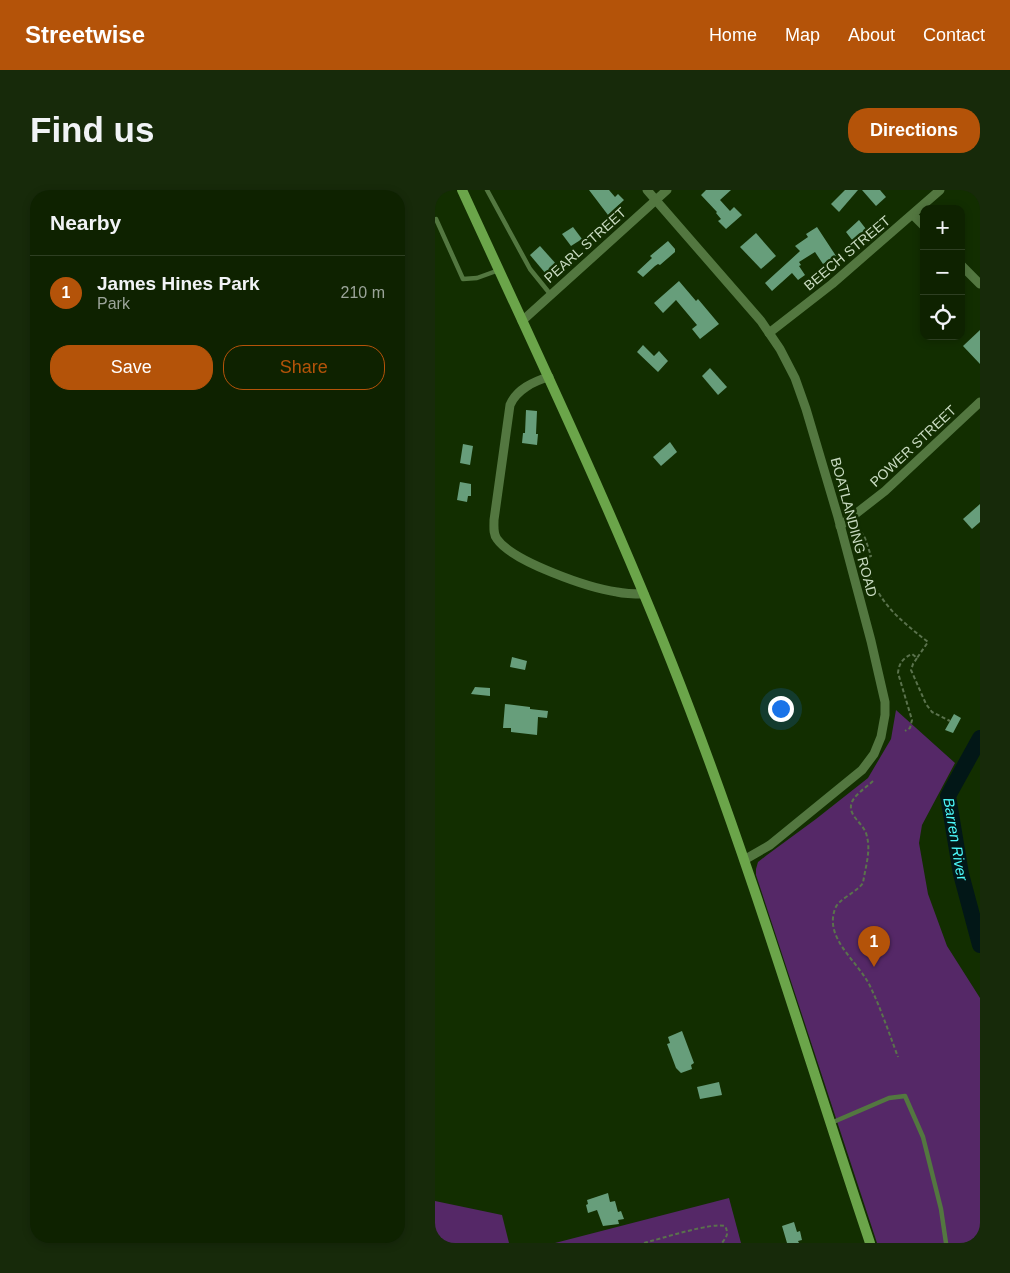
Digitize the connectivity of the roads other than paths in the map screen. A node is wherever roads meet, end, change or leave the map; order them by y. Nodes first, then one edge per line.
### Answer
1 (462, 190) edge
2 (487, 190) edge
3 (647, 190) edge
4 (667, 190) edge
5 (940, 190) edge
6 (655, 200) junction
7 (913, 215) junction
8 (436, 219) edge
9 (920, 222) edge
10 (965, 269) edge
11 (499, 270) junction
12 (980, 284) edge
13 (551, 295) junction
14 (522, 321) junction
15 (769, 333) junction
16 (549, 377) junction
17 (980, 402) edge
18 (840, 526) junction
19 (644, 594) junction
20 (744, 860) junction
21 (831, 1124) junction
22 (870, 1243) edge
23 (946, 1243) edge

1 - 11 main road
2 - 13 lane
3 - 6 street, BOATLANDING ROAD
4 - 6 street, PEARL STREET
5 - 7 street, BEECH STREET
6 - 13 street, PEARL STREET
6 - 15 street, BOATLANDING ROAD
7 - 9 street
7 - 15 street, BEECH STREET
8 - 11 lane
10 - 12 street
11 - 14 main road
13 - 14 street, PEARL STREET
14 - 16 main road
15 - 18 street, BOATLANDING ROAD
16 - 19 main road
16 - 19 street
17 - 18 street, POWER STREET
18 - 20 street, BOATLANDING ROAD
19 - 20 main road
20 - 21 main road
21 - 22 main road
21 - 23 lane

